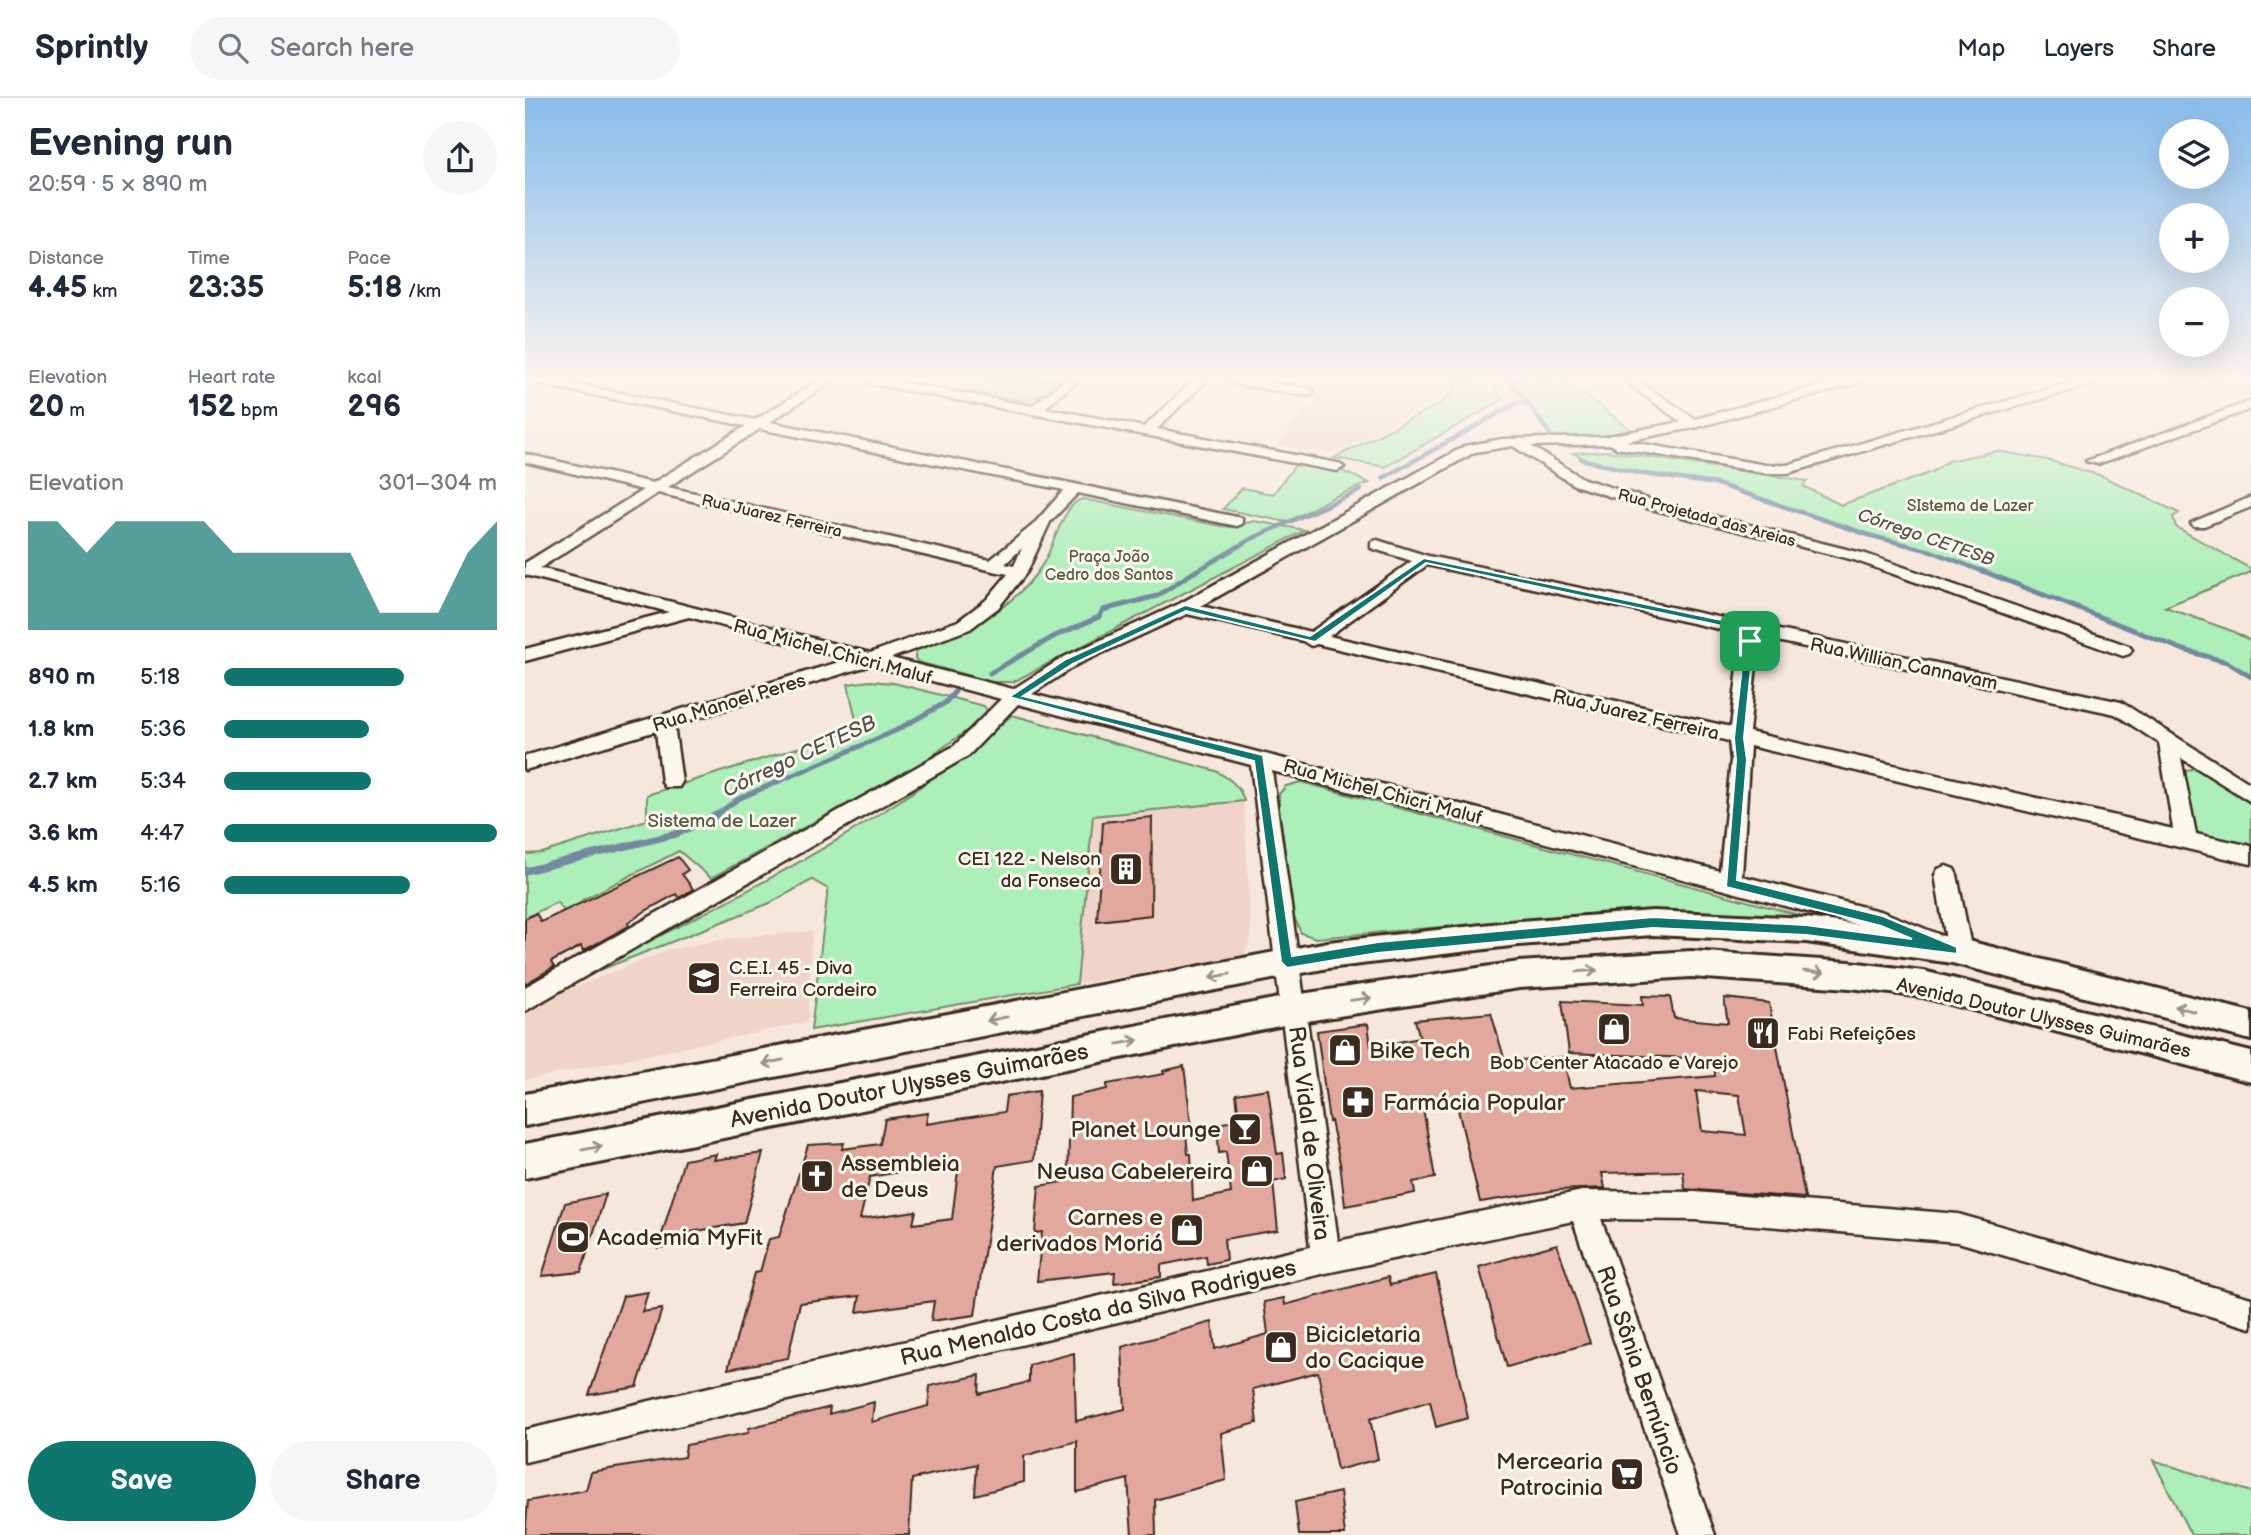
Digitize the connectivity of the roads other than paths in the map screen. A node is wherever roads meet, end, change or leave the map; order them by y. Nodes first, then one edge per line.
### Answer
1 (722, 447) edge
2 (868, 447) edge
3 (1229, 447) edge
4 (1479, 447) edge
5 (1523, 447) edge
6 (1628, 447) edge
7 (1862, 447) edge
8 (2132, 447) edge
9 (525, 457) edge
10 (2093, 461) dead end
11 (1337, 467) dead end
12 (656, 488) junction
13 (1075, 488) junction
14 (2251, 502) edge
15 (1043, 520) junction
16 (1237, 521) dead end
17 (2199, 523) dead end
18 (1377, 545) dead end
19 (1424, 560) junction
20 (993, 566) junction
21 (526, 569) edge
22 (1019, 572) junction
23 (1185, 608) junction
24 (688, 612) junction
25 (1751, 629) junction
26 (1311, 640) junction
27 (2123, 650) dead end
28 (525, 655) edge
29 (867, 660) junction
30 (1014, 697) junction
31 (664, 721) junction
32 (1739, 738) junction
33 (2168, 739) junction
34 (1259, 758) junction
35 (525, 763) edge
36 (672, 782) dead end
37 (2251, 794) edge
38 (2186, 840) junction
39 (2251, 855) edge
40 (1946, 875) dead end
41 (1731, 883) junction
42 (1956, 951) junction
43 (1287, 962) junction
44 (525, 1000) edge
45 (1294, 1009) junction
46 (2251, 1026) edge
47 (2251, 1067) edge
48 (525, 1110) edge
49 (525, 1161) edge
50 (1582, 1205) junction
51 (1326, 1258) junction
52 (2251, 1312) edge
53 (525, 1446) edge
54 (1696, 1534) edge

1 - 12 street
2 - 13 street
3 - 11 street
4 - 23 street
5 - 27 street, Rua Projetada das Areias
6 - 7 street
8 - 10 street
9 - 12 street, Rua Juarez Ferreira
12 - 20 street, Rua Juarez Ferreira
12 - 21 street
13 - 15 street, Rua Manoel Peres
13 - 16 street
14 - 17 street
15 - 20 street, Rua Manoel Peres
15 - 22 street, Rua Manoel Peres
18 - 19 street, Rua Willian Cannavam
19 - 25 street, Rua Willian Cannavam
19 - 26 street
20 - 22 street, Rua Juarez Ferreira
21 - 24 street, Rua Michel Chicri Maluf
22 - 29 street, Rua Manoel Peres
23 - 26 street, Rua Juarez Ferreira
23 - 30 street
24 - 28 street
24 - 29 street, Rua Michel Chicri Maluf
25 - 32 street
25 - 33 street, Rua Willian Cannavam
26 - 32 street, Rua Juarez Ferreira
29 - 30 street, Rua Michel Chicri Maluf
29 - 31 street, Rua Manoel Peres
30 - 34 street, Rua Michel Chicri Maluf
30 - 44 street
31 - 35 street, Rua Manoel Peres
31 - 36 street
32 - 38 street, Rua Juarez Ferreira
32 - 41 street
33 - 37 street, Rua Willian Cannavam
33 - 38 street
34 - 41 street, Rua Michel Chicri Maluf
34 - 43 street
38 - 39 street, Rua Juarez Ferreira
40 - 42 street
41 - 42 street, Rua Michel Chicri Maluf
42 - 43 main road, Avenida Doutor Ulysses Guimarães
46 -> 42 main road, Avenida Doutor Ulysses Guimarães
43 - 45 street
43 -> 48 main road, Avenida Doutor Ulysses Guimarães
45 -> 47 main road, Avenida Doutor Ulysses Guimarães
49 -> 45 main road, Avenida Doutor Ulysses Guimarães
45 - 51 street, Rua Vidal de Oliveira
50 - 51 street, Rua Menaldo Costa da Silva Rodrigues
50 - 52 street, Rua Menaldo Costa da Silva Rodrigues
50 - 54 street, Rua Sônia Bernúncio
51 - 53 street, Rua Menaldo Costa da Silva Rodrigues

